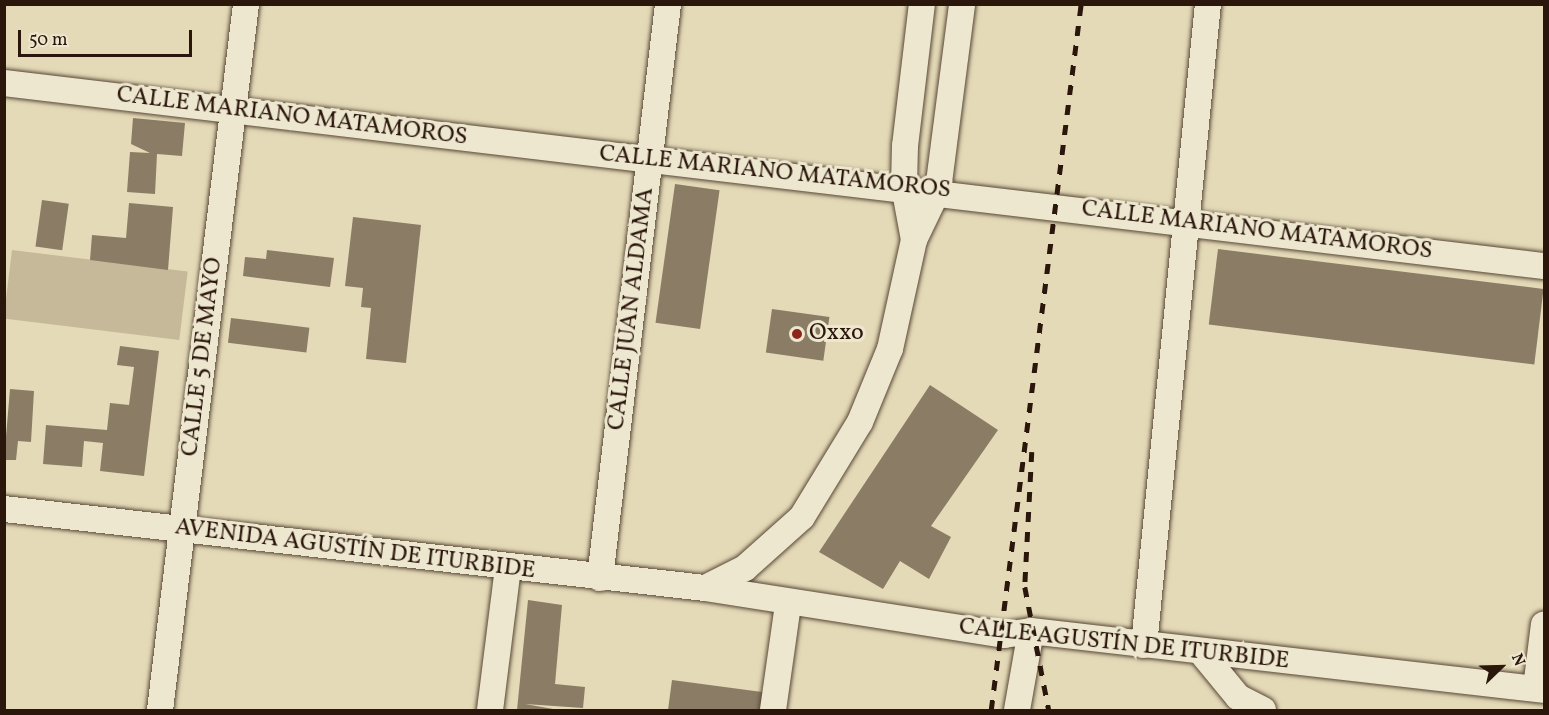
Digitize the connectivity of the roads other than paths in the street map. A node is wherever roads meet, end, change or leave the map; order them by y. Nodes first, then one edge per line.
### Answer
1 (246, 4) edge
2 (668, 4) edge
3 (922, 4) edge
4 (962, 4) edge
5 (1209, 4) edge
6 (4, 83) edge
7 (233, 111) junction
8 (650, 160) junction
9 (904, 186) junction
10 (938, 190) junction
11 (1184, 221) junction
12 (914, 240) junction
13 (1545, 266) edge
14 (4, 508) edge
15 (182, 529) junction
16 (508, 568) junction
17 (600, 578) junction
18 (705, 588) junction
19 (788, 604) junction
20 (1545, 624) edge
21 (1031, 631) junction
22 (1144, 645) junction
23 (1201, 652) junction
24 (1540, 689) edge
25 (1018, 709) edge
26 (160, 711) edge
27 (490, 711) edge
28 (773, 711) edge
29 (1263, 711) edge

1 - 7 street, CALLE 5 DE MAYO
2 - 8 street, CALLE JUAN ALDAMA
3 - 9 street
4 - 10 street
5 - 11 street
6 - 7 street, CALLE MARIANO MATAMOROS
7 - 8 street, CALLE MARIANO MATAMOROS
7 - 15 street, CALLE 5 DE MAYO
8 - 9 street, CALLE MARIANO MATAMOROS
8 - 17 street, CALLE JUAN ALDAMA
9 - 10 street, CALLE MARIANO MATAMOROS
9 - 12 street
10 - 11 street, CALLE MARIANO MATAMOROS
10 - 12 street
11 - 13 street, CALLE MARIANO MATAMOROS
11 - 22 street
12 - 18 street
14 - 15 street, AVENIDA AGUSTÍN DE ITURBIDE
15 - 16 street, AVENIDA AGUSTÍN DE ITURBIDE
15 - 26 street, CALLE 5 DE MAYO
16 - 17 street, AVENIDA AGUSTÍN DE ITURBIDE
16 - 27 street
17 - 18 street, AVENIDA AGUSTÍN DE ITURBIDE
18 - 19 street, CALLE AGUSTÍN DE ITURBIDE
19 - 21 street, CALLE AGUSTÍN DE ITURBIDE
19 - 28 street
20 - 24 street
21 - 22 street, CALLE AGUSTÍN DE ITURBIDE
21 - 25 street
22 - 23 street, CALLE AGUSTÍN DE ITURBIDE
23 - 24 street, CALLE AGUSTÍN DE ITURBIDE
23 - 29 street

